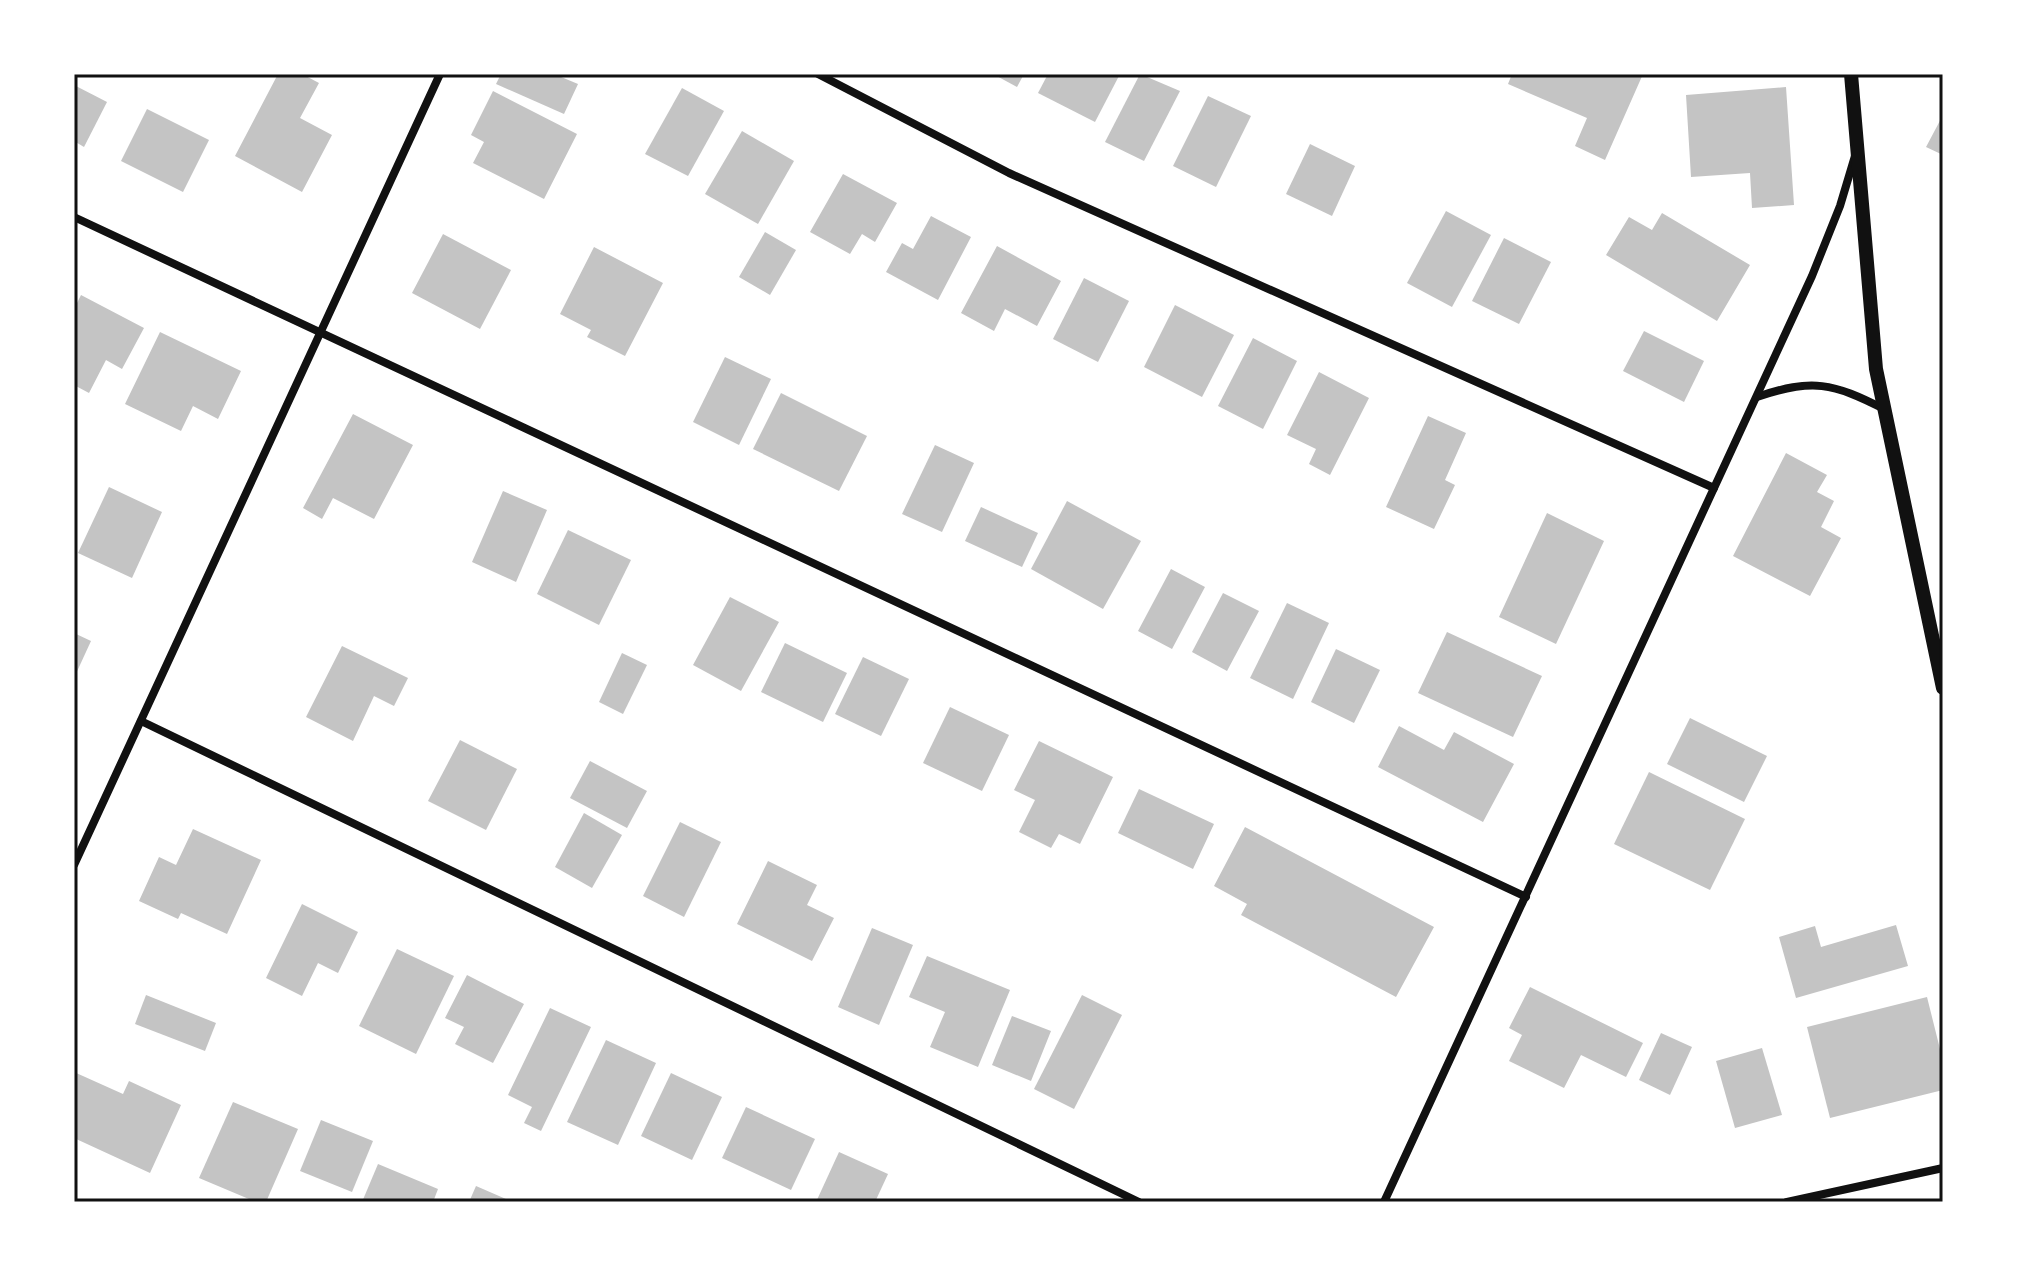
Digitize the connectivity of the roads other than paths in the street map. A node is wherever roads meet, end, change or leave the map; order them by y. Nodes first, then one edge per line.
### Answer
1 (440, 74) edge
2 (818, 74) edge
3 (1851, 74) edge
4 (1856, 152) junction
5 (74, 217) edge
6 (320, 332) junction
7 (1757, 397) junction
8 (1884, 409) junction
9 (1714, 488) junction
10 (1943, 688) edge
11 (141, 721) junction
12 (74, 865) edge
13 (1526, 897) junction
14 (1943, 1168) edge
15 (1139, 1202) edge
16 (1384, 1202) edge
17 (1787, 1202) edge

1 - 6 street
2 - 9 street
3 - 4 street
4 - 7 street
4 - 8 street
5 - 6 street
6 - 11 street
6 - 13 street
7 - 8 street
7 - 9 street
8 - 10 street
9 - 13 street
11 - 12 street
11 - 15 street
13 - 16 street
14 - 17 street

